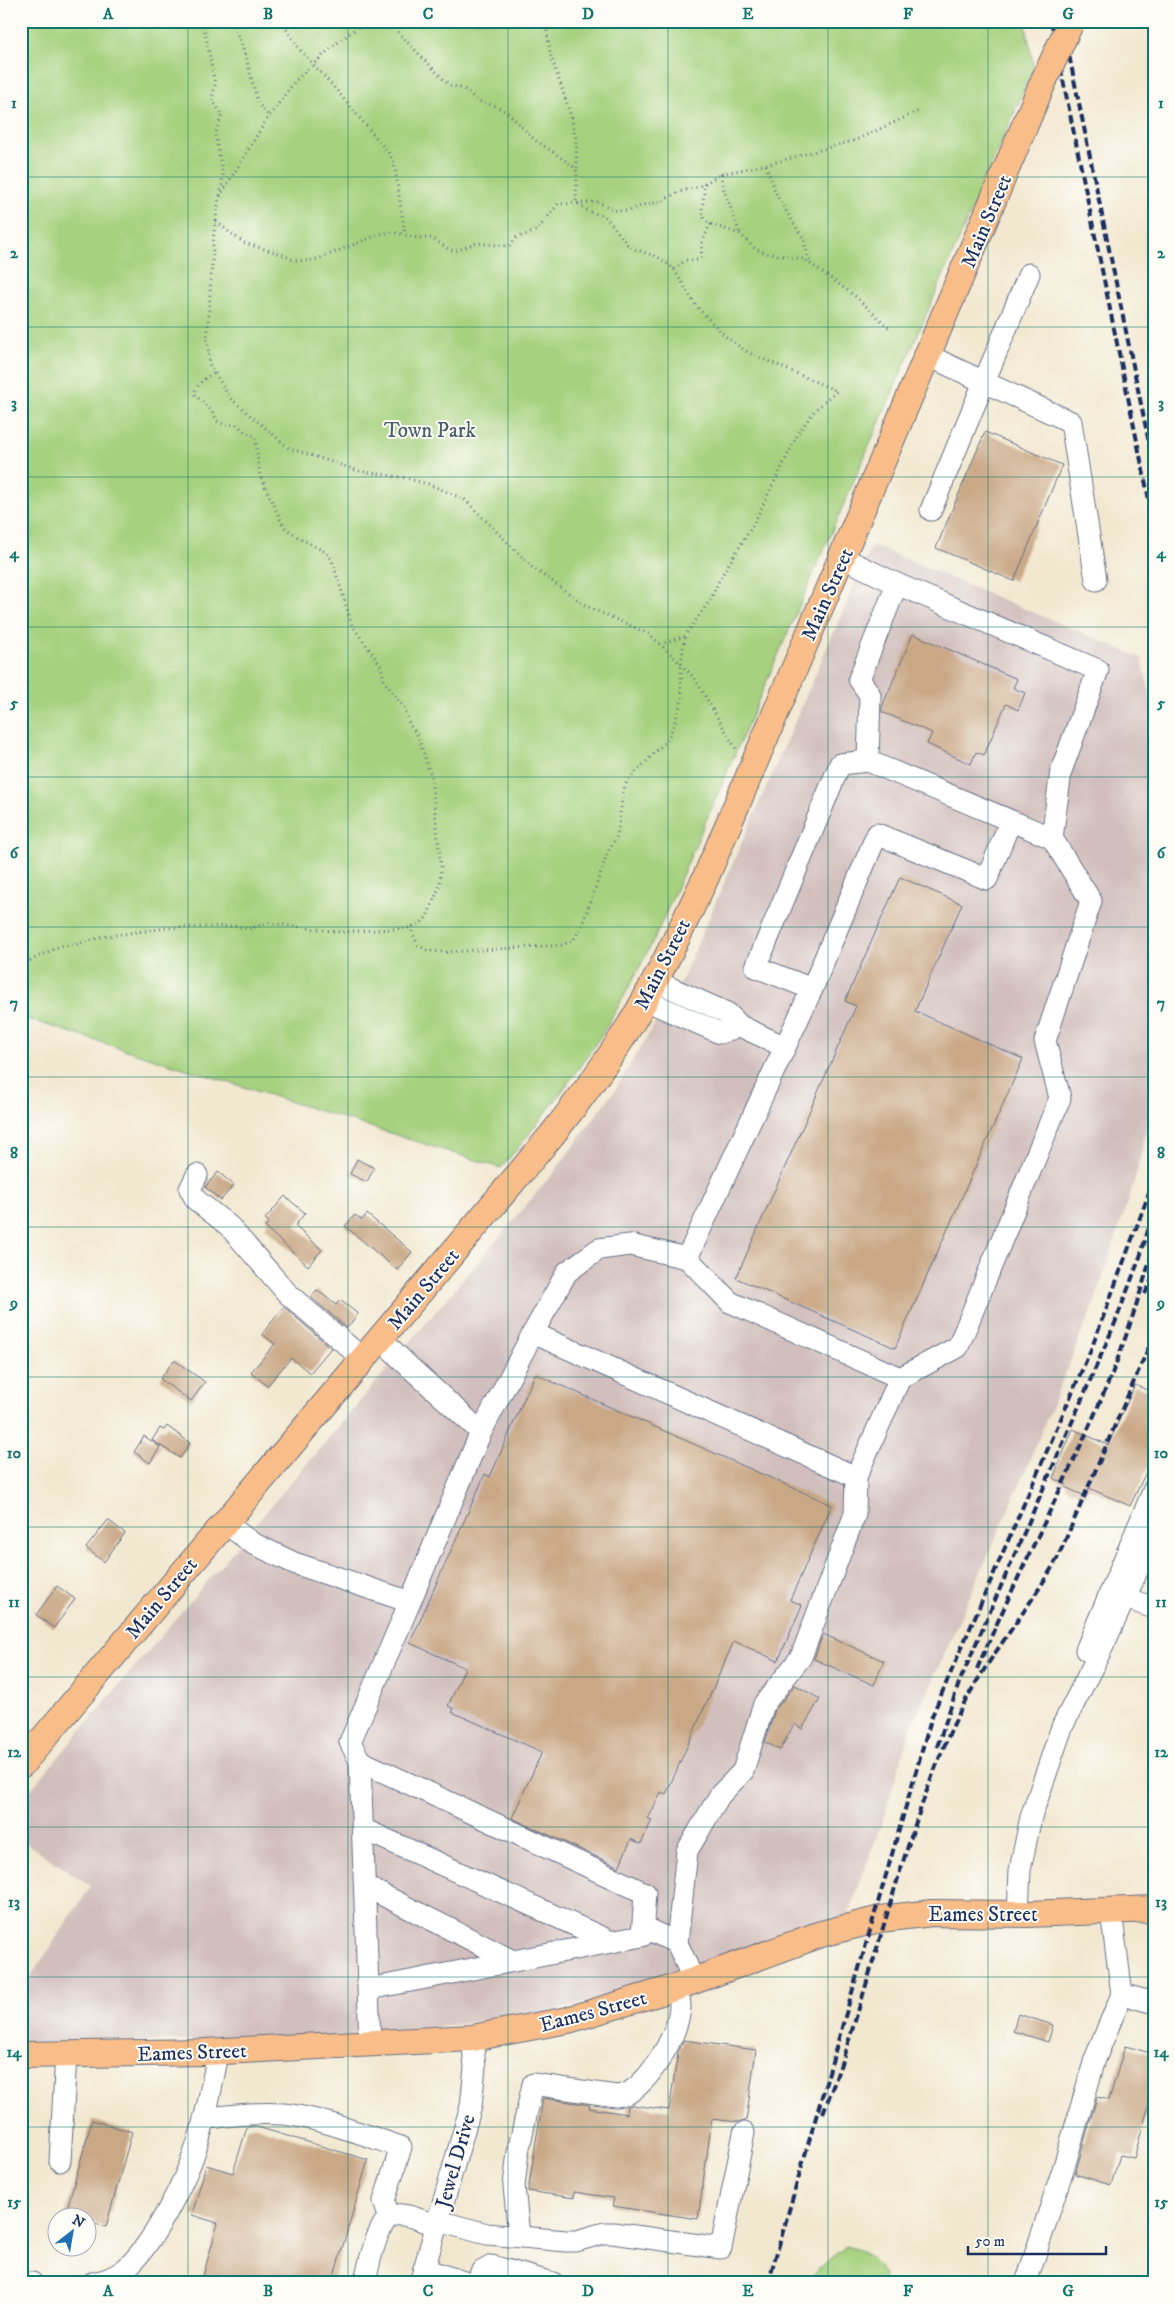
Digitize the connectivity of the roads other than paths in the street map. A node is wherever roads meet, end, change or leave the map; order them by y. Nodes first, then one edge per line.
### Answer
1 (1070, 23) edge
2 (1029, 274) dead end
3 (928, 356) junction
4 (984, 382) junction
5 (931, 510) dead end
6 (843, 558) junction
7 (1096, 580) dead end
8 (897, 584) junction
9 (868, 761) junction
10 (1010, 822) junction
11 (1052, 838) junction
12 (812, 989) junction
13 (650, 990) junction
14 (785, 1047) junction
15 (197, 1175) dead end
16 (687, 1258) junction
17 (533, 1333) junction
18 (380, 1338) junction
19 (363, 1358) junction
20 (900, 1378) junction
21 (481, 1432) junction
22 (856, 1477) junction
23 (1154, 1489) edge
24 (224, 1522) junction
25 (1154, 1534) edge
26 (1125, 1598) junction
27 (410, 1602) junction
28 (1154, 1608) edge
29 (1062, 1727) junction
30 (360, 1761) junction
31 (21, 1764) edge
32 (363, 1829) junction
33 (365, 1886) junction
34 (1154, 1909) edge
35 (1111, 1912) junction
36 (1018, 1914) junction
37 (643, 1926) junction
38 (612, 1942) junction
39 (677, 1944) junction
40 (513, 1962) junction
41 (685, 1984) junction
42 (368, 1989) junction
43 (1122, 1994) junction
44 (1154, 2003) edge
45 (472, 2038) junction
46 (370, 2044) junction
47 (216, 2052) junction
48 (66, 2054) junction
49 (21, 2055) edge
50 (204, 2119) junction
51 (744, 2133) dead end
52 (60, 2161) dead end
53 (389, 2217) junction
54 (437, 2223) junction
55 (519, 2236) junction
56 (422, 2276) edge
57 (25, 2283) edge
58 (32, 2283) edge
59 (92, 2283) edge
60 (364, 2283) edge
61 (467, 2283) edge
62 (477, 2283) edge
63 (553, 2283) edge
64 (1026, 2283) edge

1 - 3 main road, Main Street, bridge
2 - 4 street
3 - 4 street
3 - 6 main road, Main Street
4 - 5 street
4 - 7 street
6 - 8 street
6 - 13 main road, Main Street
8 - 9 street
8 - 11 street
9 - 10 street
9 - 12 street
10 - 11 street
10 - 12 street
11 - 20 street
12 - 14 street
13 - 14 street
13 - 18 main road, Main Street
14 - 16 street
15 - 19 street
16 - 17 street
16 - 20 street
17 - 21 street
17 - 22 street
18 - 19 main road, Main Street
18 - 21 street
19 - 24 main road, Main Street
20 - 22 street
21 - 27 street
22 - 39 street
23 - 29 street
24 - 27 street
24 - 31 main road, Main Street
25 - 26 street
26 - 28 street
26 - 29 street
27 - 30 street
29 - 36 street
30 - 32 street
30 - 37 street
32 - 33 street
32 - 38 street
33 - 40 street
33 - 42 street
34 - 35 main road, Eames Street
35 - 36 main road, Eames Street
35 - 43 street
36 - 41 main road, Eames Street
37 - 38 street
37 - 39 street
38 - 40 street
39 - 41 street
40 - 42 street
41 - 45 main road, Eames Street
41 - 55 street
42 - 46 street
43 - 44 street
43 - 64 street
45 - 46 main road, Eames Street
45 - 54 street, Jewel Drive
46 - 47 main road, Eames Street
47 - 48 main road, Eames Street
47 - 50 street
48 - 49 main road, Eames Street
48 - 52 street
50 - 53 street
50 - 59 street
51 - 55 street
53 - 54 street
53 - 60 street
54 - 55 street
54 - 56 street, Jewel Drive
56 - 61 street
57 - 58 street
62 - 63 street

